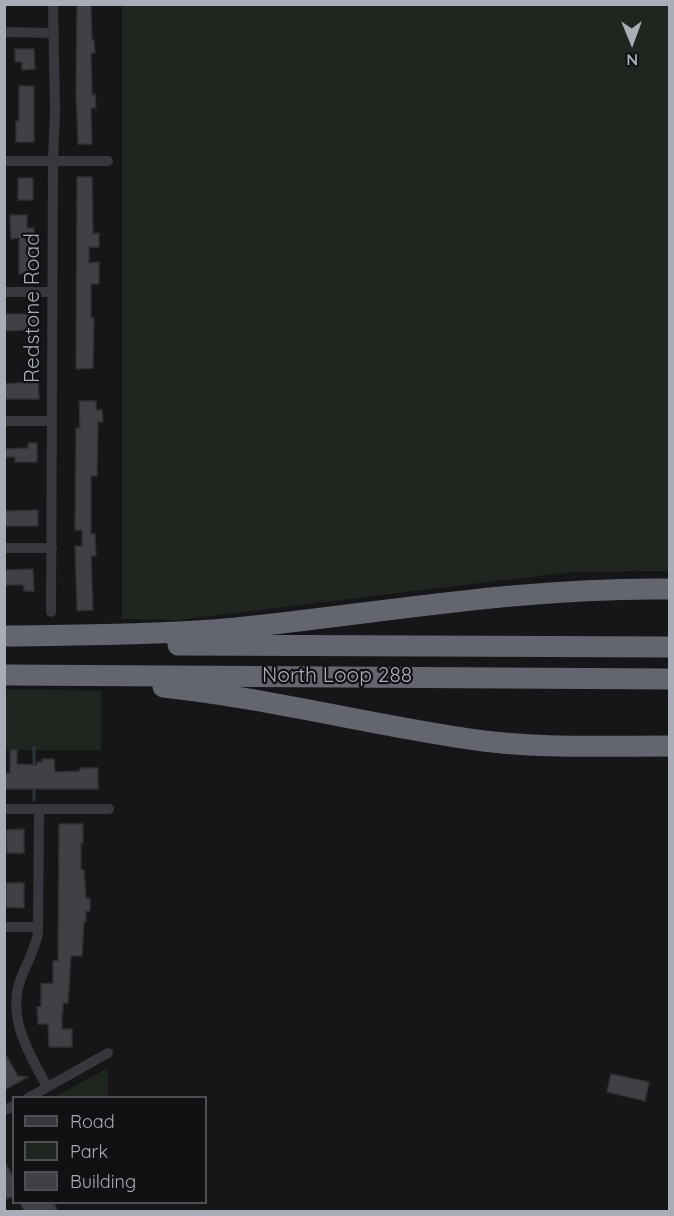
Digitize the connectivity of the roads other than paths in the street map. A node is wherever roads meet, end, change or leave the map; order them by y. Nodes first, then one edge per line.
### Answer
1 (53, 4) edge
2 (4, 32) edge
3 (53, 33) junction
4 (53, 160) junction
5 (4, 161) edge
6 (108, 161) dead end
7 (4, 292) edge
8 (52, 292) junction
9 (4, 421) edge
10 (52, 421) junction
11 (4, 548) edge
12 (52, 548) junction
13 (669, 590) edge
14 (51, 612) dead end
15 (4, 636) edge
16 (4, 644) edge
17 (669, 647) edge
18 (4, 675) edge
19 (31, 675) junction
20 (669, 679) edge
21 (669, 746) edge
22 (4, 809) edge
23 (39, 809) junction
24 (110, 810) dead end
25 (4, 927) edge
26 (38, 927) junction
27 (108, 1053) dead end
28 (47, 1087) junction
29 (31, 1096) edge

1 - 3 street, Redstone Road
2 - 3 street
3 - 4 street, Redstone Road
4 - 5 street
4 - 6 street
4 - 8 street, Redstone Road
7 - 8 street
8 - 10 street, Redstone Road
9 - 10 street
10 - 12 street, Redstone Road
11 - 12 street
12 - 14 street, Redstone Road
13 - 15 highway
16 - 17 highway, North Loop 288
18 - 19 highway, North Loop 288
19 - 20 highway, North Loop 288
19 - 21 highway
22 - 23 street
23 - 24 street
23 - 26 street
25 - 26 street
26 - 28 street
27 - 28 street
28 - 29 street

